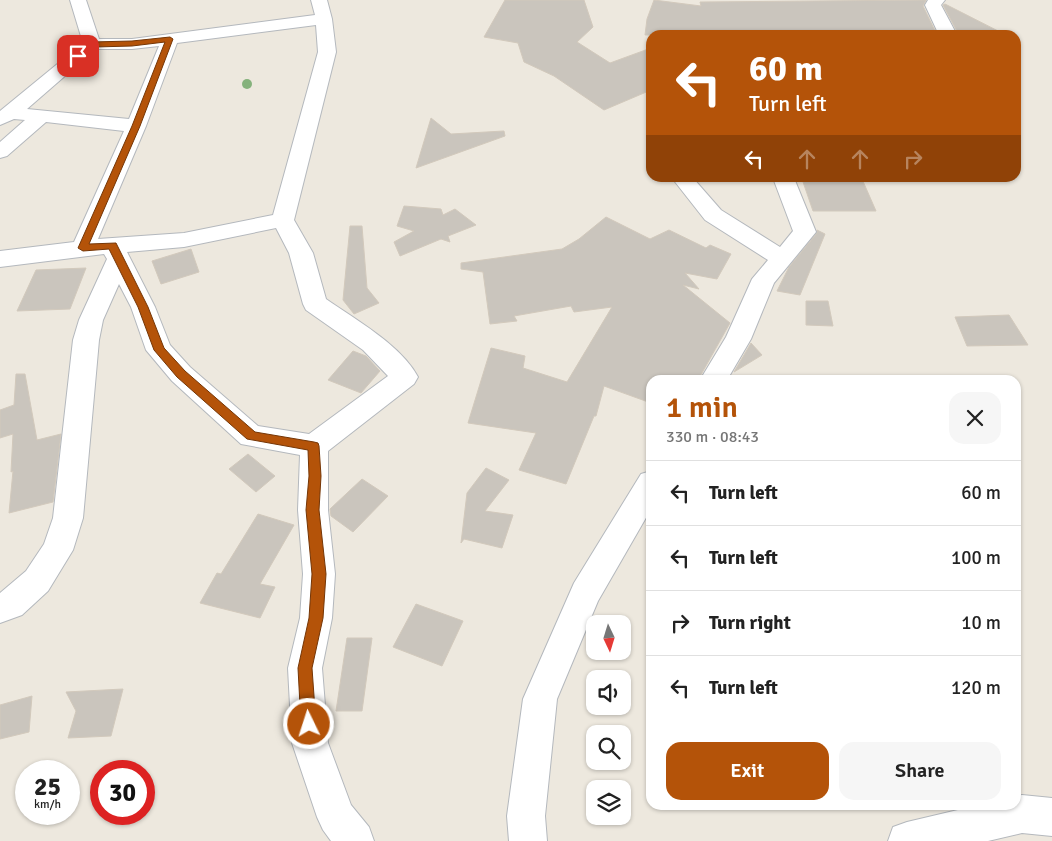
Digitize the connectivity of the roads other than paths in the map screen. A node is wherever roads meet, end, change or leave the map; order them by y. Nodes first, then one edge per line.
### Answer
1 (78, 0) edge
2 (319, 0) edge
3 (937, 0) edge
4 (324, 20) junction
5 (946, 30) edge
6 (170, 39) junction
7 (92, 44) junction
8 (6, 116) edge
9 (42, 116) junction
10 (136, 126) junction
11 (0, 152) edge
12 (685, 182) edge
13 (786, 182) edge
14 (283, 220) junction
15 (83, 248) junction
16 (116, 252) junction
17 (0, 258) edge
18 (783, 259) junction
19 (716, 375) edge
20 (314, 446) junction
21 (646, 491) edge
22 (0, 608) edge
23 (1052, 817) edge
24 (355, 841) edge
25 (528, 841) edge
26 (907, 841) edge

1 - 7 street
2 - 4 street
3 - 5 street
4 - 6 street
4 - 14 street
6 - 7 street
6 - 10 street
7 - 8 street
8 - 9 street
9 - 10 street
9 - 11 street
10 - 15 street
12 - 18 street
13 - 18 street
14 - 16 street
14 - 20 street
15 - 16 street
15 - 17 street
16 - 20 street
16 - 22 street
18 - 19 street
20 - 24 street
21 - 25 street
23 - 26 street

